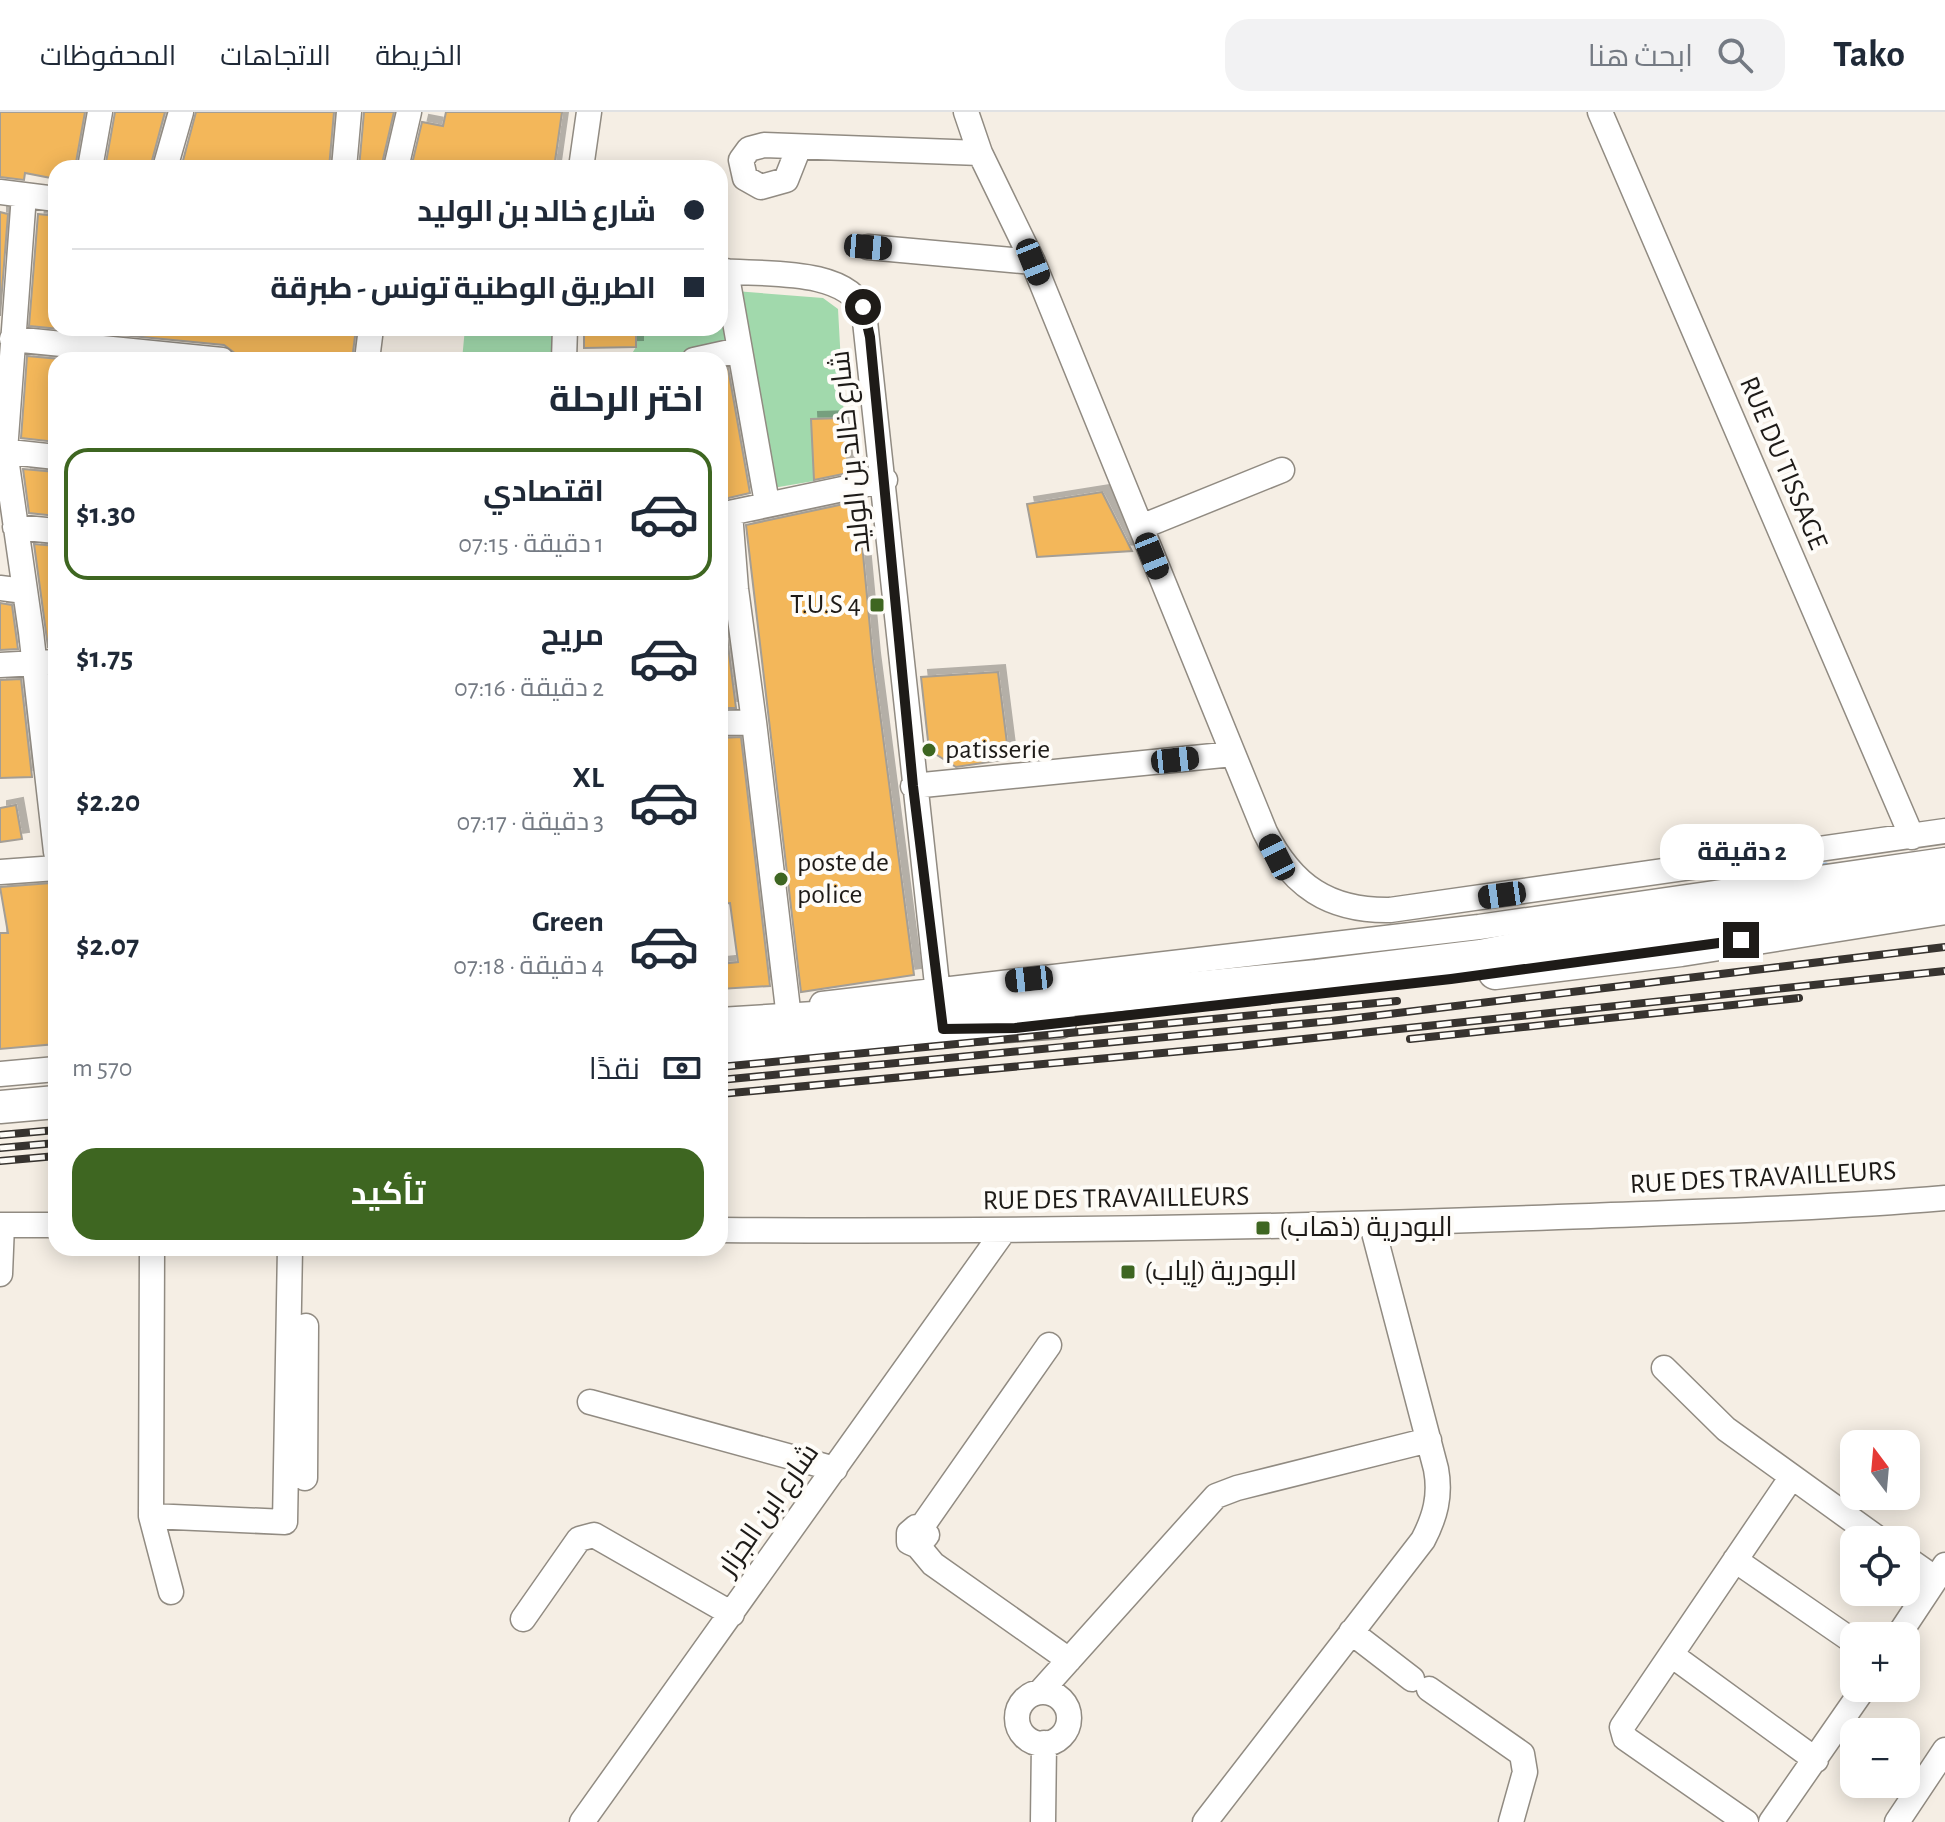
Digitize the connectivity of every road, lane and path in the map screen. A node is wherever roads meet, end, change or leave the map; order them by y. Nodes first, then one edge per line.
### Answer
1 (100, 112) edge
2 (181, 112) edge
3 (349, 112) edge
4 (409, 112) edge
5 (589, 112) edge
6 (966, 112) edge
7 (1600, 112) edge
8 (799, 147) dead end
9 (980, 153) junction
10 (91, 160) edge
11 (167, 160) edge
12 (345, 160) edge
13 (398, 160) edge
14 (582, 160) edge
15 (12, 194) edge
16 (48, 198) edge
17 (868, 247) dead end
18 (1033, 262) junction
19 (728, 271) edge
20 (728, 296) edge
21 (8, 334) edge
22 (739, 350) junction
23 (156, 352) edge
24 (728, 352) edge
25 (2, 451) edge
26 (48, 456) edge
27 (1282, 470) dead end
28 (885, 480) junction
29 (767, 503) junction
30 (728, 513) edge
31 (15, 527) junction
32 (1141, 527) junction
33 (48, 530) edge
34 (12, 589) edge
35 (728, 590) edge
36 (45, 662) edge
37 (0, 665) edge
38 (48, 714) edge
39 (754, 722) junction
40 (728, 723) edge
41 (1233, 754) junction
42 (913, 786) junction
43 (1945, 831) edge
44 (1912, 837) junction
45 (1945, 860) edge
46 (48, 869) edge
47 (0, 872) edge
48 (1945, 885) edge
49 (1945, 908) edge
50 (940, 1008) junction
51 (789, 1013) junction
52 (728, 1015) edge
53 (728, 1023) edge
54 (728, 1047) edge
55 (48, 1070) edge
56 (0, 1074) edge
57 (48, 1083) edge
58 (0, 1086) edge
59 (48, 1103) edge
60 (0, 1107) edge
61 (1945, 1198) edge
62 (1, 1225) edge
63 (48, 1225) edge
64 (1372, 1225) junction
65 (728, 1230) edge
66 (1003, 1232) junction
67 (152, 1256) edge
68 (290, 1256) edge
69 (307, 1256) edge
70 (0, 1274) edge
71 (1049, 1345) dead end
72 (1664, 1368) dead end
73 (590, 1402) dead end
74 (1429, 1440) junction
75 (835, 1469) junction
76 (305, 1478) dead end
77 (1791, 1478) junction
78 (151, 1516) junction
79 (1860, 1526) edge
80 (1735, 1560) junction
81 (1920, 1564) edge
82 (1940, 1572) edge
83 (171, 1592) dead end
84 (732, 1614) junction
85 (523, 1619) dead end
86 (1907, 1622) edge
87 (1351, 1632) junction
88 (1840, 1632) edge
89 (1673, 1656) junction
90 (1069, 1660) junction
91 (1041, 1691) junction
92 (1855, 1702) edge
93 (1044, 1743) junction
94 (1945, 1750) edge
95 (1816, 1760) junction
96 (1905, 1819) edge
97 (582, 1822) edge
98 (1043, 1822) edge
99 (1205, 1822) edge
100 (1511, 1822) edge
101 (1746, 1822) edge
102 (1771, 1822) edge

1 - 10 street
2 - 11 street
3 - 12 street
4 - 13 street
5 - 14 street
6 - 9 street
7 - 44 street, RUE DU TISSAGE
8 - 9 street
9 - 18 street
15 - 16 street
15 - 21 street
17 - 18 street
18 - 32 street
19 - 28 street, شارع خالد بن الوليد
20 - 22 street
21 - 23 street
21 - 25 street
22 - 24 street
22 - 29 street
25 - 26 street
25 - 31 street
27 - 32 street
28 - 29 street
28 - 42 street, شارع خالد بن الوليد
29 - 30 street
31 - 33 street
31 - 34 street
32 - 41 street
34 - 36 street
35 - 39 street
36 - 37 street
36 - 38 street
39 - 40 street
39 - 51 street
41 - 42 street
41 - 44 street
42 - 50 street, شارع خالد بن الوليد
43 - 44 street
45 - 50 street
46 - 47 street
48 - 50 main road
49 - 50 main road
50 - 51 main road
50 - 54 main road
51 - 52 street
51 - 53 main road
55 - 56 street
57 - 58 main road
59 - 60 main road
61 - 64 street, RUE DES TRAVAILLEURS
62 - 63 street
62 - 70 street
64 - 66 street, RUE DES TRAVAILLEURS
64 - 74 street
65 - 66 street, RUE DES TRAVAILLEURS
66 - 75 street, شارع ابن الجزار
67 - 78 street
68 - 78 street
69 - 76 street
71 - 90 street
72 - 77 street
73 - 75 street
74 - 87 street
74 - 90 street
75 - 84 street, شارع ابن الجزار
77 - 79 street
77 - 80 street
78 - 83 street
80 - 88 street
80 - 89 street
81 - 82 street
82 - 86 street
84 - 85 street
84 - 97 street, شارع ابن الجزار
87 - 99 street
87 - 100 street
89 - 95 street
89 - 101 street
90 - 91 street
91 - 93 street
91 - 93 street
92 - 95 street
93 - 98 street
94 - 96 street
95 - 102 street

